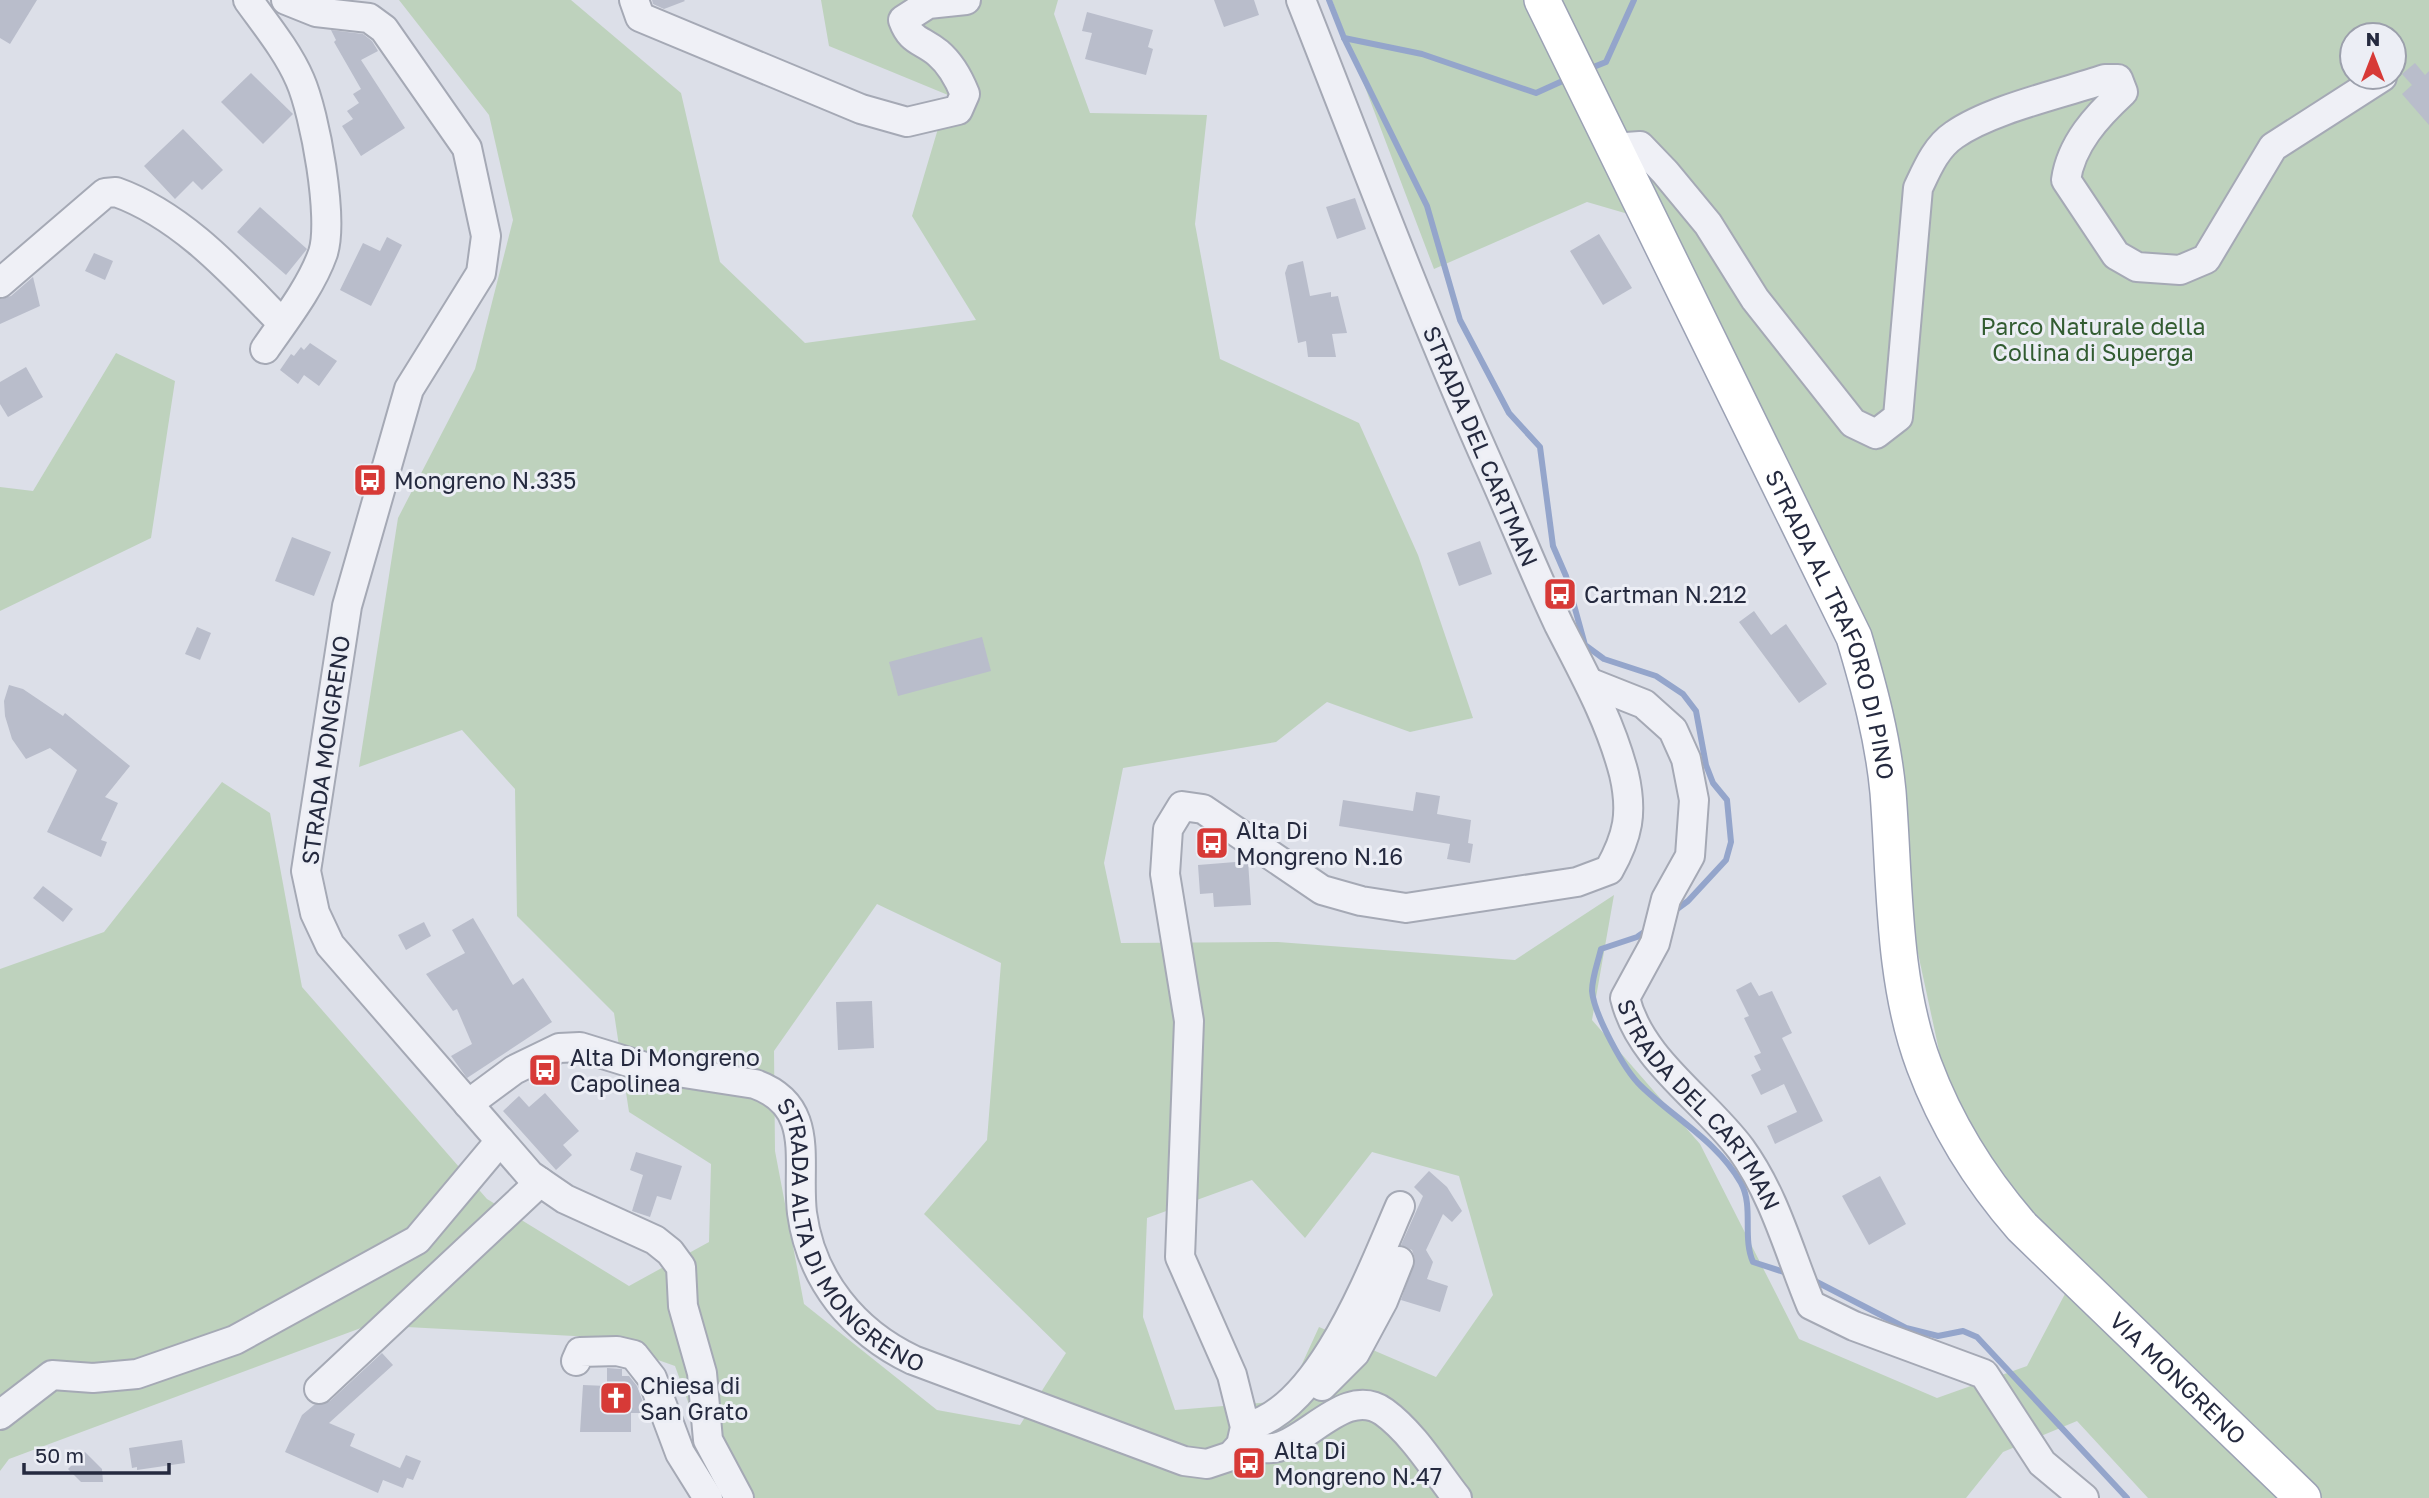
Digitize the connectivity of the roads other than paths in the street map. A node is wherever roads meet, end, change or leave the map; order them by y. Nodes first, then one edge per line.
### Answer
1 (248, 0) edge
2 (286, 0) edge
3 (634, 0) edge
4 (966, 0) edge
5 (1301, 0) edge
6 (1545, 7) edge
7 (2360, 91) edge
8 (1612, 148) junction
9 (0, 283) edge
10 (282, 323) junction
11 (265, 349) dead end
12 (1591, 683) junction
13 (468, 1104) junction
14 (500, 1141) junction
15 (540, 1182) junction
16 (1400, 1206) dead end
17 (2055, 1259) joint
18 (1399, 1261) dead end
19 (576, 1361) dead end
20 (319, 1389) dead end
21 (0, 1415) edge
22 (1247, 1440) junction
23 (708, 1498) edge
24 (739, 1498) edge
25 (1457, 1498) edge
26 (2084, 1498) edge
27 (2303, 1498) edge

1 - 10 street
2 - 13 street, STRADA MONGRENO
3 - 4 street
5 - 12 street, STRADA DEL CARTMAN
6 - 8 main road, STRADA AL TRAFORO DI PINO
7 - 8 street
8 - 17 main road, STRADA AL TRAFORO DI PINO
9 - 10 street
10 - 11 street
12 - 22 street
12 - 26 street, STRADA DEL CARTMAN
13 - 14 street, STRADA MONGRENO
13 - 22 street, STRADA ALTA DI MONGRENO
14 - 15 street, STRADA MONGRENO
14 - 21 street
15 - 20 street
15 - 24 street, STRADA MONGRENO
16 - 22 street
17 - 27 main road, VIA MONGRENO
18 - 22 street
19 - 23 street
22 - 25 street, STRADA ALTA DI MONGRENO

